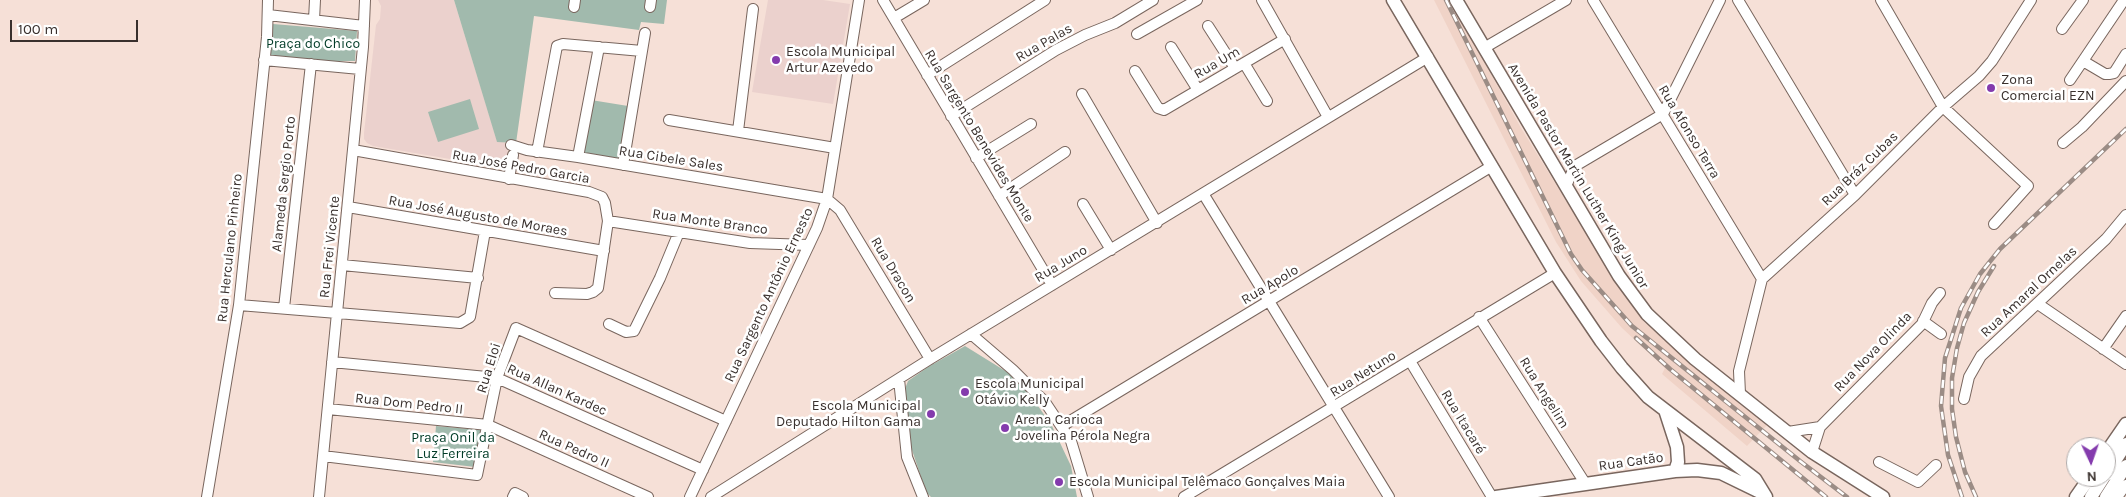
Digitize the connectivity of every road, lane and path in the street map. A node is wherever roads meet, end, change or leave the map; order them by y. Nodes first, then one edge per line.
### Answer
1 (268, 0) edge
2 (315, 0) edge
3 (365, 0) edge
4 (859, 0) edge
5 (883, 0) edge
6 (924, 0) edge
7 (1045, 0) edge
8 (1153, 0) edge
9 (1196, 0) edge
10 (1262, 0) edge
11 (1393, 0) edge
12 (1456, 0) edge
13 (1566, 0) edge
14 (1593, 0) edge
15 (1720, 0) edge
16 (1738, 0) edge
17 (1880, 0) edge
18 (2030, 0) edge
19 (2083, 0) edge
20 (2124, 0) edge
21 (753, 9) dead end
22 (268, 15) junction
23 (894, 18) junction
24 (314, 20) junction
25 (364, 26) junction
26 (1208, 26) dead end
27 (2062, 29) dead end
28 (645, 33) dead end
29 (1137, 34) dead end
30 (1285, 39) junction
31 (599, 47) junction
32 (1170, 47) dead end
33 (1484, 48) junction
34 (642, 51) junction
35 (2126, 54) edge
36 (1428, 58) junction
37 (264, 60) junction
38 (2082, 61) junction
39 (311, 64) junction
40 (1240, 66) junction
41 (360, 69) junction
42 (1135, 71) dead end
43 (926, 74) junction
44 (2070, 80) dead end
45 (2126, 81) edge
46 (1198, 90) junction
47 (1082, 94) dead end
48 (1267, 101) dead end
49 (1944, 107) junction
50 (1662, 114) junction
51 (951, 116) junction
52 (1328, 117) junction
53 (669, 120) dead end
54 (1031, 124) dead end
55 (738, 132) junction
56 (2063, 143) dead end
57 (835, 148) junction
58 (353, 150) junction
59 (537, 152) junction
60 (1064, 152) dead end
61 (578, 157) junction
62 (976, 158) junction
63 (623, 165) junction
64 (1492, 166) junction
65 (1575, 166) junction
66 (1556, 170) junction
67 (509, 179) junction
68 (1566, 186) junction
69 (1204, 194) junction
70 (1855, 195) junction
71 (999, 196) junction
72 (827, 199) junction
73 (1083, 204) dead end
74 (348, 207) junction
75 (2126, 215) edge
76 (608, 221) junction
77 (1157, 222) junction
78 (1994, 224) dead end
79 (485, 231) junction
80 (679, 232) junction
81 (809, 245) junction
82 (1112, 250) junction
83 (604, 252) junction
84 (342, 265) junction
85 (1555, 273) junction
86 (478, 278) junction
87 (1762, 279) junction
88 (1052, 285) junction
89 (555, 293) dead end
90 (1940, 293) dead end
91 (1271, 301) junction
92 (2038, 304) junction
93 (239, 305) junction
94 (284, 308) junction
95 (337, 312) junction
96 (2126, 316) edge
97 (1479, 317) junction
98 (1923, 321) junction
99 (609, 324) dead end
100 (971, 334) junction
101 (1941, 334) dead end
102 (2103, 350) junction
103 (930, 359) junction
104 (1410, 361) junction
105 (332, 362) junction
106 (2126, 364) edge
107 (1740, 371) junction
108 (498, 378) junction
109 (899, 379) junction
110 (1729, 385) junction
111 (1740, 394) junction
112 (1964, 399) dead end
113 (1335, 407) junction
114 (328, 409) junction
115 (1664, 410) junction
116 (726, 421) junction
117 (2126, 424) edge
118 (488, 426) junction
119 (1062, 426) junction
120 (1820, 426) junction
121 (1788, 432) junction
122 (2116, 438) edge
123 (2126, 444) edge
124 (1812, 452) junction
125 (323, 456) junction
126 (2116, 459) edge
127 (1879, 462) dead end
128 (1936, 465) dead end
129 (2126, 466) edge
130 (703, 470) junction
131 (1675, 471) junction
132 (1585, 483) junction
133 (2126, 485) edge
134 (1767, 496) edge
135 (207, 497) edge
136 (319, 497) edge
137 (648, 497) edge
138 (690, 497) edge
139 (711, 497) edge
140 (923, 497) edge
141 (1088, 497) edge
142 (1184, 497) edge
143 (1389, 497) edge
144 (1492, 497) edge
145 (1496, 497) edge
146 (1883, 497) edge
147 (2106, 497) edge
148 (2118, 497) edge

1 - 22 street, Rua Herculano Pinheiro
2 - 24 street
3 - 25 street, Rua Frei Vicente
4 - 57 street, Rua Sargento Antônio Ernesto
5 - 23 street, Rua Sargento Benevides Monte
6 - 23 street
7 - 43 street
8 - 51 street, Rua Palas
9 - 29 street
10 - 30 street
11 - 36 main road
12 - 33 main road, Avenida Pastor Martin Luther King Junior
13 - 33 street
14 - 50 street, Rua Afonso Terra
15 - 50 street
16 - 70 street
17 - 49 street
18 - 49 street, Rua Bráz Cubas
19 - 27 street
20 - 38 street
21 - 55 street
22 - 24 street
22 - 37 street, Rua Herculano Pinheiro
23 - 43 street, Rua Sargento Benevides Monte
24 - 25 street
25 - 41 street, Rua Frei Vicente
26 - 40 street
28 - 34 street
30 - 40 street, Rua Um
30 - 52 street
31 - 34 street
31 - 59 street
31 - 61 street
32 - 46 street
33 - 66 main road, Avenida Pastor Martin Luther King Junior
34 - 63 street
35 - 38 street
36 - 52 street, Rua Juno
36 - 64 main road
37 - 39 street
37 - 93 street, Rua Herculano Pinheiro
38 - 44 street
39 - 41 street
39 - 94 street, Alameda Sergio Porto
40 - 46 street, Rua Um
40 - 48 street
41 - 58 street, Rua Frei Vicente
42 - 46 street, Rua Um
43 - 51 street, Rua Sargento Benevides Monte
45 - 56 street
47 - 77 street
49 - 70 street, Rua Bráz Cubas
49 - 78 street
50 - 65 street
50 - 87 street, Rua Afonso Terra
51 - 62 street, Rua Sargento Benevides Monte
52 - 69 street, Rua Juno
53 - 55 street
54 - 62 street
55 - 57 street
57 - 72 street, Rua Sargento Antônio Ernesto
58 - 67 street, Rua José Pedro Garcia
58 - 74 street, Rua Frei Vicente
59 - 61 street, Rua Cibele Sales
59 - 67 street, Rua Cibele Sales
60 - 71 street
61 - 63 street, Rua Cibele Sales
62 - 71 street, Rua Sargento Benevides Monte
63 - 72 street, Rua Cibele Sales
64 - 85 main road
64 - 91 street, Rua Apolo
65 - 66 street
65 - 68 street
66 - 68 main road, Avenida Pastor Martin Luther King Junior
67 - 76 street, Rua José Pedro Garcia
68 - 110 main road, Avenida Pastor Martin Luther King Junior
69 - 77 street, Rua Juno
69 - 91 street
70 - 87 street, Rua Bráz Cubas
71 - 88 street, Rua Sargento Benevides Monte
72 - 81 street, Rua Sargento Antônio Ernesto
72 - 103 street, Rua Dracon
73 - 82 street
74 - 79 street, Rua José Augusto de Moraes
74 - 84 street, Rua Frei Vicente
75 - 92 street, Rua Amaral Ornelas
76 - 80 street, Rua Monte Branco
76 - 83 street, Rua José Pedro Garcia
77 - 82 street, Rua Juno
79 - 83 street, Rua José Augusto de Moraes
79 - 86 street
80 - 81 street, Rua Monte Branco
80 - 99 street
81 - 116 street, Rua Sargento Antônio Ernesto
82 - 88 street, Rua Juno
83 - 89 street, Rua José Pedro Garcia
84 - 86 street
84 - 95 street, Rua Frei Vicente
85 - 97 street, Rua Netuno
85 - 115 main road
86 - 95 street
87 - 107 street
88 - 100 street, Rua Juno
90 - 98 street, Rua Nova Olinda
91 - 113 street
91 - 119 street, Rua Apolo
92 - 102 street
92 - 112 street, Rua Amaral Ornelas
93 - 94 street
93 - 135 street, Rua Herculano Pinheiro
94 - 95 street
95 - 105 street, Rua Frei Vicente
96 - 102 street
97 - 104 street, Rua Netuno
97 - 132 street, Rua Angelim
98 - 101 street
98 - 120 street, Rua Nova Olinda
100 - 103 street, Rua Juno
100 - 119 street
102 - 106 street
103 - 109 street, Rua Juno
104 - 113 street, Rua Netuno
104 - 144 street, Rua Itacaré
105 - 108 street, Rua Allan Kardec
105 - 114 street, Rua Frei Vicente
107 - 110 street
107 - 111 street
108 - 116 street, Rua Eloi
108 - 118 street, Rua Eloi
108 - 130 street, Rua Allan Kardec
109 - 139 street, Rua Juno
109 - 140 street
110 - 111 main road, Avenida Pastor Martin Luther King Junior
111 - 121 main road, Avenida Pastor Martin Luther King Junior
113 - 142 street, Rua Netuno
113 - 143 street
114 - 118 street, Rua Dom Pedro II
114 - 125 street, Rua Frei Vicente
115 - 131 main road
115 - 134 main road
116 - 130 street, Rua Sargento Antônio Ernesto
117 - 122 main road
118 - 125 street, Rua Eloi
118 - 137 street, Rua Pedro II
119 - 141 street
120 - 121 street
120 - 124 street, Rua Nova Olinda
121 - 124 main road, Avenida Pastor Martin Luther King Junior
123 - 126 main road
124 - 146 main road, Avenida Pastor Martin Luther King Junior
125 - 136 street, Rua Frei Vicente
127 - 128 street
129 - 147 main road
130 - 138 street, Rua Sargento Antônio Ernesto
131 - 132 main road, Rua Catão
131 - 134 main road, Rua Catão
132 - 145 main road, Rua Catão
133 - 148 street

